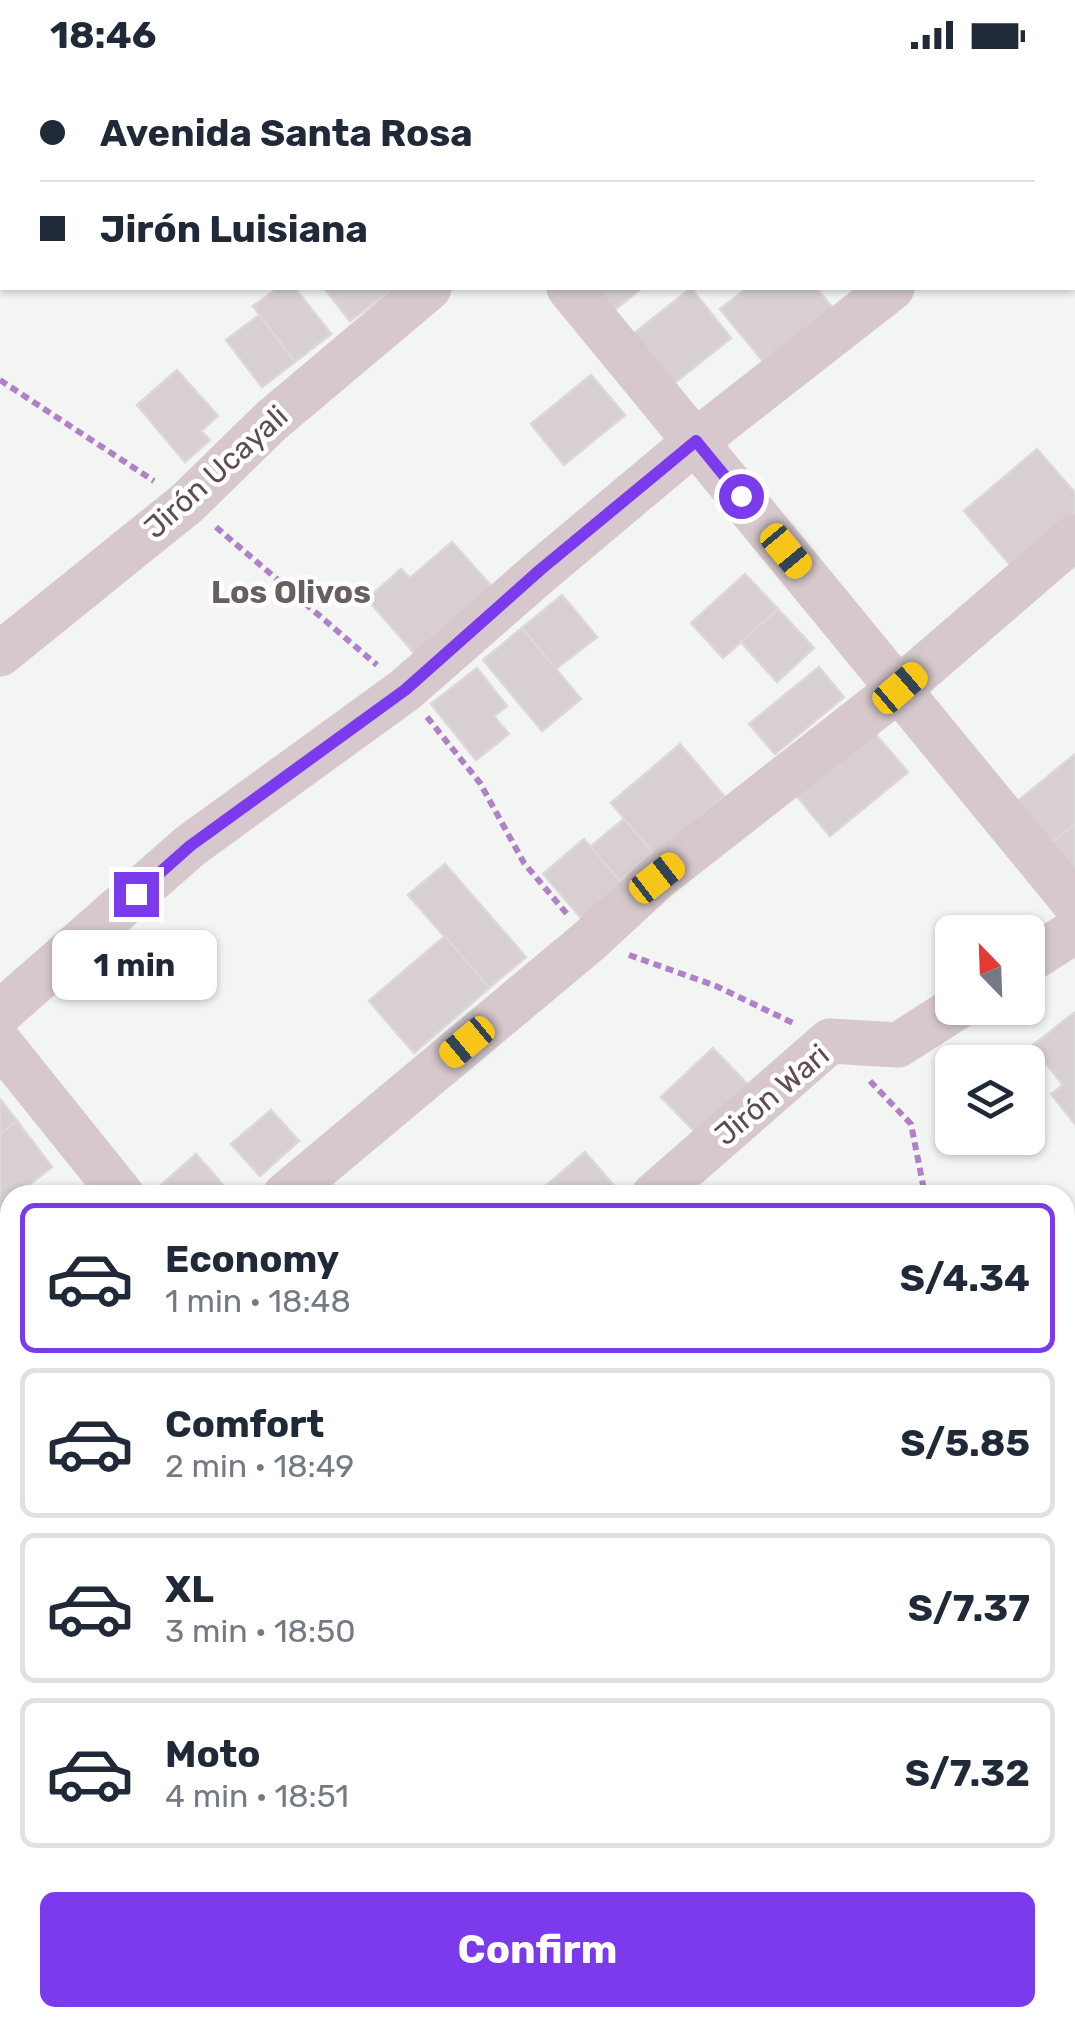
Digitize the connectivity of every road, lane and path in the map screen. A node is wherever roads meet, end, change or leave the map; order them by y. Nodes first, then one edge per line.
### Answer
1 (428, 290) edge
2 (571, 290) edge
3 (889, 290) edge
4 (0, 380) edge
5 (696, 441) junction
6 (187, 503) junction
7 (1075, 537) edge
8 (0, 654) edge
9 (900, 688) junction
10 (405, 690) junction
11 (1075, 904) edge
12 (1075, 931) edge
13 (589, 941) junction
14 (1045, 951) edge
15 (0, 1013) edge
16 (935, 1021) edge
17 (830, 1041) junction
18 (0, 1043) edge
19 (114, 1185) edge
20 (297, 1185) edge
21 (665, 1185) edge
22 (922, 1185) edge

1 - 6 street, Jirón Ucayali
2 - 5 street
3 - 5 street
4 - 6 path
5 - 9 street
5 - 10 street
6 - 8 street, Jirón Ucayali
6 - 10 path
7 - 9 street
9 - 11 street
9 - 13 street
10 - 13 path
10 - 15 street
12 - 14 street
13 - 17 path
13 - 20 street
16 - 17 street, Jirón Wari
17 - 21 street, Jirón Wari
17 - 22 path
18 - 19 street

